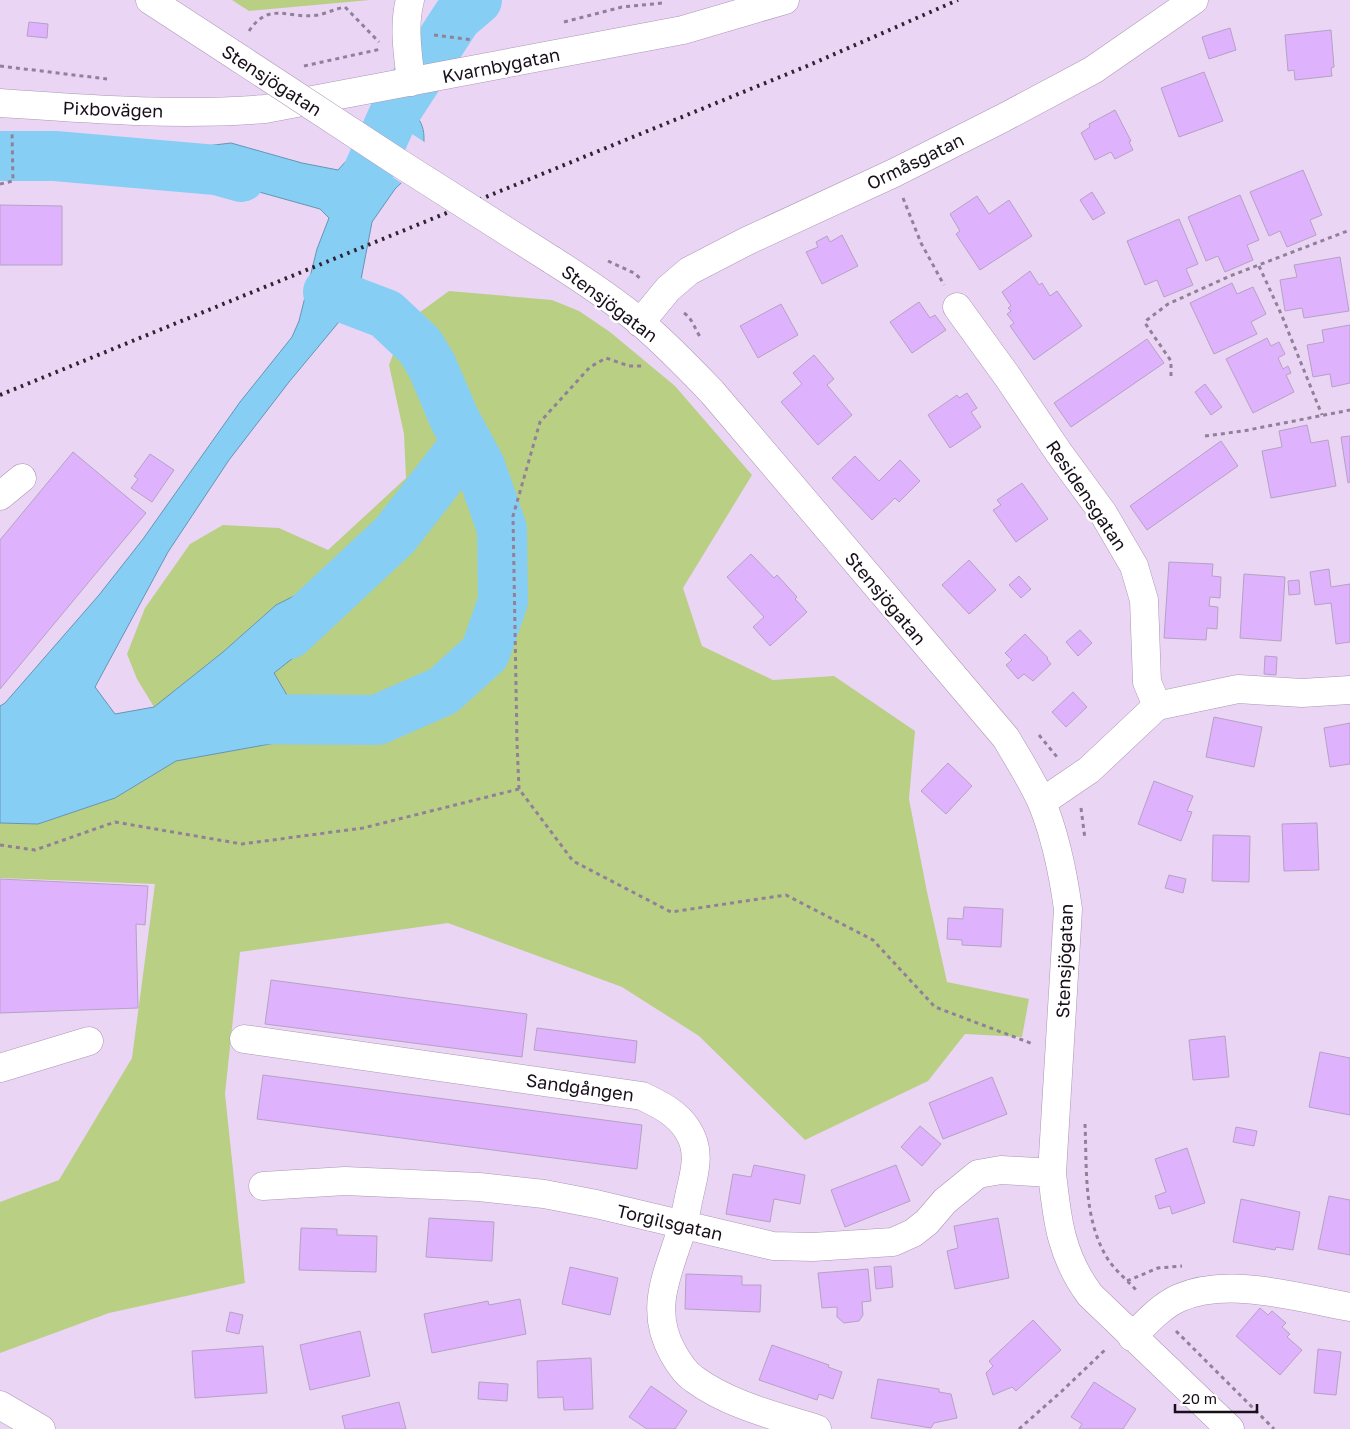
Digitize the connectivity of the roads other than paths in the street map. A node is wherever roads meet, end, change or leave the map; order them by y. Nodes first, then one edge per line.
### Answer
1 (150, 0) edge
2 (410, 0) edge
3 (801, 0) edge
4 (1194, 0) edge
5 (770, 3) edge
6 (402, 84) junction
7 (0, 103) edge
8 (227, 112) joint
9 (957, 307) road end
10 (640, 322) junction
11 (22, 478) dead end
12 (0, 496) edge
13 (1350, 690) edge
14 (1157, 706) junction
15 (1042, 802) junction
16 (244, 1039) dead end
17 (89, 1040) dead end
18 (0, 1068) edge
19 (1052, 1174) junction
20 (263, 1186) dead end
21 (683, 1225) junction
22 (1350, 1308) edge
23 (1122, 1344) junction
24 (0, 1405) edge
25 (41, 1429) edge
26 (817, 1429) edge
27 (1230, 1429) edge

1 - 10 street, Stensjögatan, bridge
2 - 6 street
3 - 5 street, Kvarnbygatan
4 - 10 street, Ormåsgatan
5 - 6 street, Kvarnbygatan
6 - 8 street, Kvarnbygatan
7 - 8 street, Pixbovägen
9 - 14 street, Residensgatan
10 - 15 street, Stensjögatan
11 - 12 street
13 - 14 street
14 - 15 street
15 - 19 street, Stensjögatan
16 - 21 street, Sandgången
17 - 18 street
19 - 21 street, Torgilsgatan
19 - 23 street, Stensjögatan
20 - 21 street, Torgilsgatan
21 - 26 street, Sandgången
22 - 23 street
23 - 27 street, Stensjögatan
24 - 25 street

